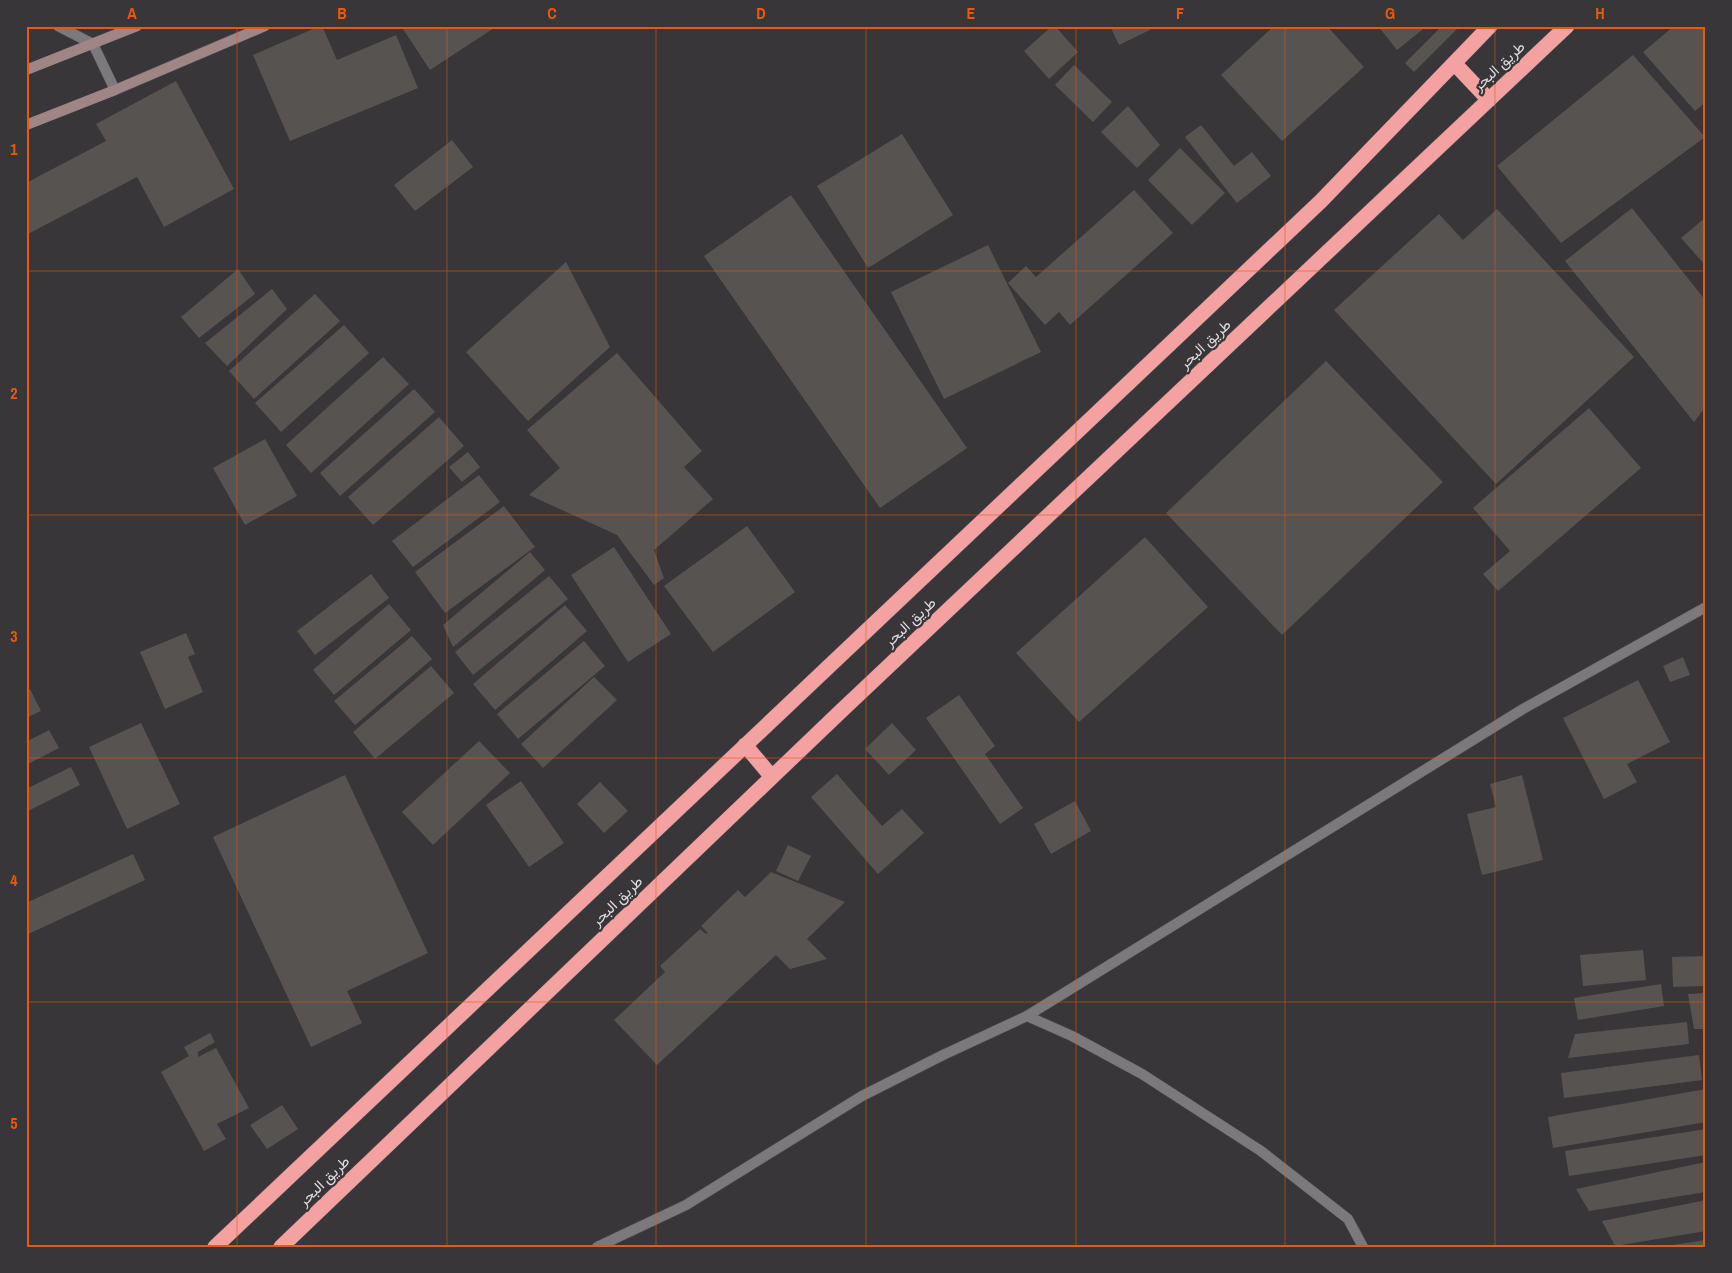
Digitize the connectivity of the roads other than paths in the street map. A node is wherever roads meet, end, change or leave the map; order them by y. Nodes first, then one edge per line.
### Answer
1 (58, 26) edge
2 (137, 26) edge
3 (265, 26) edge
4 (1490, 26) edge
5 (1567, 26) edge
6 (93, 44) junction
7 (1455, 64) junction
8 (26, 70) edge
9 (115, 90) junction
10 (1488, 100) junction
11 (26, 125) edge
12 (1706, 607) edge
13 (745, 745) junction
14 (772, 777) junction
15 (1027, 1016) junction
16 (216, 1247) edge
17 (281, 1247) edge
18 (597, 1247) edge
19 (1363, 1247) edge

1 - 6 street
2 - 6 main road
3 - 9 main road
4 - 7 highway, طريق البحر
5 - 10 highway, طريق البحر
6 - 8 main road
6 - 9 street
7 - 10 highway
7 - 13 highway, طريق البحر
9 - 11 main road
10 - 14 highway, طريق البحر
12 - 15 street
13 - 14 highway
13 - 16 highway, طريق البحر
14 - 17 highway, طريق البحر
15 - 18 street
15 - 19 street

